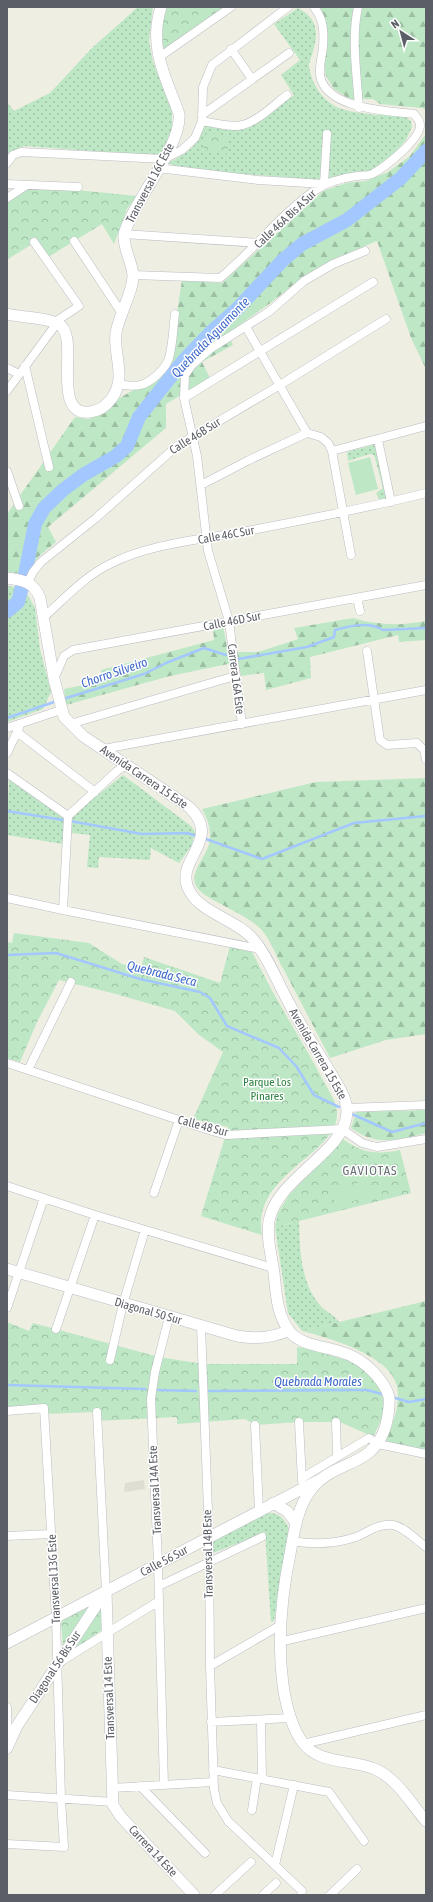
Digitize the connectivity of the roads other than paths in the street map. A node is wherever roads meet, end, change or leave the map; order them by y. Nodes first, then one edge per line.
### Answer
1 (161, 7) edge
2 (231, 7) edge
3 (288, 7) edge
4 (314, 7) edge
5 (358, 7) edge
6 (231, 49) junction
7 (289, 53) dead end
8 (158, 58) junction
9 (252, 79) junction
10 (287, 95) dead end
11 (359, 108) junction
12 (202, 118) junction
13 (327, 134) dead end
14 (7, 163) edge
15 (161, 163) junction
16 (7, 184) edge
17 (324, 184) junction
18 (27, 185) junction
19 (78, 188) dead end
20 (7, 198) edge
21 (124, 234) junction
22 (74, 241) dead end
23 (34, 242) dead end
24 (258, 243) junction
25 (365, 251) dead end
26 (133, 275) junction
27 (373, 282) dead end
28 (121, 312) junction
29 (7, 314) edge
30 (174, 314) dead end
31 (386, 319) dead end
32 (56, 322) junction
33 (246, 327) junction
34 (260, 352) junction
35 (25, 366) junction
36 (7, 368) edge
37 (19, 374) junction
38 (118, 384) junction
39 (280, 385) junction
40 (7, 391) edge
41 (184, 398) junction
42 (426, 426) edge
43 (307, 432) junction
44 (194, 436) junction
45 (378, 440) junction
46 (332, 451) junction
47 (49, 467) dead end
48 (7, 471) edge
49 (201, 486) junction
50 (426, 493) edge
51 (391, 502) junction
52 (19, 506) dead end
53 (344, 513) junction
54 (206, 538) junction
55 (351, 556) dead end
56 (7, 578) edge
57 (28, 582) junction
58 (426, 585) edge
59 (357, 598) junction
60 (360, 611) dead end
61 (44, 617) junction
62 (229, 621) junction
63 (367, 651) dead end
64 (235, 676) junction
65 (54, 679) junction
66 (426, 690) edge
67 (375, 699) junction
68 (60, 708) junction
69 (22, 724) junction
70 (70, 724) junction
71 (242, 724) junction
72 (7, 728) edge
73 (17, 732) junction
74 (103, 749) junction
75 (7, 753) edge
76 (426, 759) edge
77 (126, 765) junction
78 (7, 773) edge
79 (95, 792) junction
80 (68, 816) junction
81 (7, 898) edge
82 (63, 910) junction
83 (260, 949) junction
84 (71, 982) dead end
85 (7, 1062) edge
86 (28, 1070) junction
87 (426, 1105) edge
88 (347, 1108) junction
89 (178, 1120) junction
90 (342, 1129) junction
91 (426, 1139) edge
92 (7, 1186) edge
93 (154, 1192) dead end
94 (44, 1198) junction
95 (95, 1214) junction
96 (145, 1230) junction
97 (273, 1268) junction
98 (7, 1269) edge
99 (19, 1272) junction
100 (70, 1288) junction
101 (123, 1304) junction
102 (7, 1308) edge
103 (169, 1317) junction
104 (202, 1326) junction
105 (56, 1329) dead end
106 (289, 1330) junction
107 (110, 1360) dead end
108 (7, 1411) edge
109 (96, 1412) dead end
110 (299, 1422) dead end
111 (336, 1422) dead end
112 (255, 1425) dead end
113 (374, 1441) junction
114 (426, 1454) edge
115 (337, 1456) junction
116 (321, 1480) junction
117 (302, 1483) junction
118 (273, 1503) junction
119 (259, 1510) junction
120 (296, 1523) junction
121 (51, 1534) junction
122 (7, 1536) edge
123 (208, 1537) junction
124 (262, 1537) dead end
125 (292, 1541) junction
126 (426, 1548) edge
127 (209, 1562) junction
128 (158, 1564) junction
129 (159, 1586) junction
130 (106, 1592) junction
131 (159, 1601) junction
132 (426, 1608) edge
133 (56, 1618) junction
134 (280, 1626) junction
135 (107, 1633) junction
136 (279, 1642) junction
137 (7, 1643) edge
138 (58, 1664) junction
139 (210, 1666) junction
140 (7, 1707) edge
141 (426, 1715) edge
142 (291, 1718) junction
143 (261, 1721) junction
144 (211, 1722) junction
145 (303, 1744) junction
146 (8, 1746) edge
147 (213, 1770) junction
148 (260, 1779) junction
149 (213, 1782) junction
150 (164, 1785) junction
151 (294, 1785) junction
152 (140, 1786) junction
153 (112, 1788) junction
154 (7, 1795) edge
155 (61, 1799) junction
156 (113, 1804) junction
157 (252, 1810) dead end
158 (426, 1822) edge
159 (364, 1841) dead end
160 (7, 1844) edge
161 (205, 1853) dead end
162 (251, 1862) dead end
163 (274, 1865) junction
164 (357, 1869) dead end
165 (276, 1883) dead end
166 (302, 1893) edge
167 (194, 1895) edge
168 (215, 1895) edge
169 (263, 1895) edge
170 (330, 1895) edge

1 - 8 street, Transversal 16C Este
2 - 8 street
3 - 6 street
4 - 11 street
5 - 11 street
6 - 9 street
6 - 12 street
7 - 9 street
8 - 15 street, Transversal 16C Este
9 - 12 street
10 - 12 street
11 - 17 street, Calle 46A Bis A Sur
12 - 15 street
13 - 17 street
14 - 15 street
15 - 17 street
15 - 21 street, Transversal 16C Este
16 - 18 street
17 - 24 street, Calle 46A Bis A Sur
18 - 19 street
18 - 20 street
21 - 24 street
21 - 26 street, Transversal 16C Este
22 - 28 street
23 - 32 street
24 - 26 street, Calle 46A Bis A Sur
25 - 33 street
26 - 28 street, Transversal 16C Este
27 - 34 street
28 - 38 street, Transversal 16C Este
29 - 32 street
30 - 38 street
31 - 39 street, Calle 46B Sur
32 - 35 street
32 - 38 street
33 - 34 street
33 - 41 street, Carrera 16A Este
34 - 39 street
34 - 41 street
35 - 37 street
35 - 47 street
36 - 37 street
37 - 40 street
39 - 43 street
39 - 44 street, Calle 46B Sur
41 - 44 street, Carrera 16A Este
42 - 45 street
43 - 46 street
43 - 49 street
44 - 49 street, Carrera 16A Este
44 - 57 street, Calle 46B Sur
45 - 46 street
45 - 51 street
46 - 53 street
48 - 52 street
49 - 54 street, Carrera 16A Este
50 - 51 street, Calle 46C Sur
51 - 53 street, Calle 46C Sur
53 - 54 street, Calle 46C Sur
53 - 55 street
54 - 61 street, Calle 46C Sur
54 - 62 street, Carrera 16A Este
56 - 57 street
57 - 61 street, Avenida Carrera 15 Este
58 - 59 street, Calle 46D Sur
59 - 60 street
59 - 62 street, Calle 46D Sur
61 - 65 street, Avenida Carrera 15 Este
62 - 64 street, Carrera 16A Este
62 - 65 street, Calle 46D Sur
63 - 67 street
64 - 70 street
64 - 71 street, Carrera 16A Este
65 - 68 street, Avenida Carrera 15 Este
66 - 67 street
67 - 71 street
67 - 76 street
68 - 69 street
68 - 70 street, Avenida Carrera 15 Este
69 - 72 street
69 - 73 street
70 - 74 street, Avenida Carrera 15 Este
71 - 74 street
73 - 75 street
73 - 79 street
74 - 77 street, Avenida Carrera 15 Este
77 - 79 street
77 - 83 street, Avenida Carrera 15 Este
78 - 80 street
79 - 80 street
80 - 82 street
81 - 82 street
82 - 83 street
83 - 88 street, Avenida Carrera 15 Este
84 - 86 street
85 - 86 street, Calle 48 Sur
86 - 89 street, Calle 48 Sur
87 - 88 street
88 - 90 street, Avenida Carrera 15 Este
89 - 90 street, Calle 48 Sur
89 - 93 street
90 - 91 street
90 - 97 street, Avenida Carrera 15 Este
92 - 94 street
94 - 95 street
94 - 99 street
95 - 96 street
95 - 100 street
96 - 97 street
96 - 101 street
97 - 106 street, Avenida Carrera 15 Este
98 - 99 street, Diagonal 50 Sur
99 - 100 street, Diagonal 50 Sur
99 - 102 street
100 - 101 street, Diagonal 50 Sur
100 - 105 street
101 - 103 street, Diagonal 50 Sur
101 - 107 street
103 - 104 street, Diagonal 50 Sur
103 - 128 street, Transversal 14A Este
104 - 106 street, Diagonal 50 Sur
104 - 123 street, Transversal 14B Este
106 - 113 street, Avenida Carrera 15 Este
108 - 121 street, Transversal 13G Este
109 - 130 street
110 - 117 street
111 - 115 street
112 - 119 street
113 - 114 street
113 - 115 street, Calle 56 Sur
113 - 116 street, Avenida Carrera 15 Este
115 - 117 street, Calle 56 Sur
116 - 117 street, Calle 56 Sur
116 - 120 street, Avenida Carrera 15 Este
117 - 118 street, Calle 56 Sur
118 - 119 street, Calle 56 Sur
118 - 120 street
119 - 123 street, Calle 56 Sur
120 - 125 street, Avenida Carrera 15 Este
121 - 122 street
121 - 133 street, Transversal 13G Este
123 - 127 street, Transversal 14B Este
123 - 128 street, Calle 56 Sur
124 - 127 street
125 - 126 street
125 - 134 street, Avenida Carrera 15 Este
127 - 129 street
127 - 139 street, Transversal 14B Este
128 - 129 street, Transversal 14A Este
128 - 130 street, Calle 56 Sur
129 - 131 street, Transversal 14A Este
130 - 133 street, Calle 56 Sur
130 - 135 street, Transversal 14 Este
130 - 138 street, Diagonal 56 Bis Sur
131 - 135 street
131 - 150 street, Transversal 14A Este
132 - 136 street
133 - 137 street, Calle 56 Sur
133 - 138 street, Transversal 13G Este
134 - 136 street, Avenida Carrera 15 Este
134 - 139 street
135 - 138 street
135 - 153 street, Transversal 14 Este
136 - 142 street, Avenida Carrera 15 Este
138 - 146 street, Diagonal 56 Bis Sur
138 - 155 street, Transversal 13G Este
139 - 144 street, Transversal 14B Este
140 - 146 street
141 - 145 street
142 - 143 street
142 - 145 street, Avenida Carrera 15 Este
143 - 144 street
143 - 148 street
144 - 147 street, Transversal 14B Este
145 - 158 street
147 - 148 street
147 - 149 street, Transversal 14B Este
148 - 151 street
148 - 157 street
149 - 150 street
149 - 163 street, Transversal 14B Este
150 - 152 street
151 - 159 street
151 - 163 street
152 - 153 street
152 - 161 street
153 - 156 street, Transversal 14 Este
154 - 155 street
155 - 156 street
155 - 160 street, Transversal 13G Este
156 - 167 street, Carrera 14 Este
162 - 168 street
163 - 166 street, Transversal 14B Este
164 - 170 street
165 - 169 street

